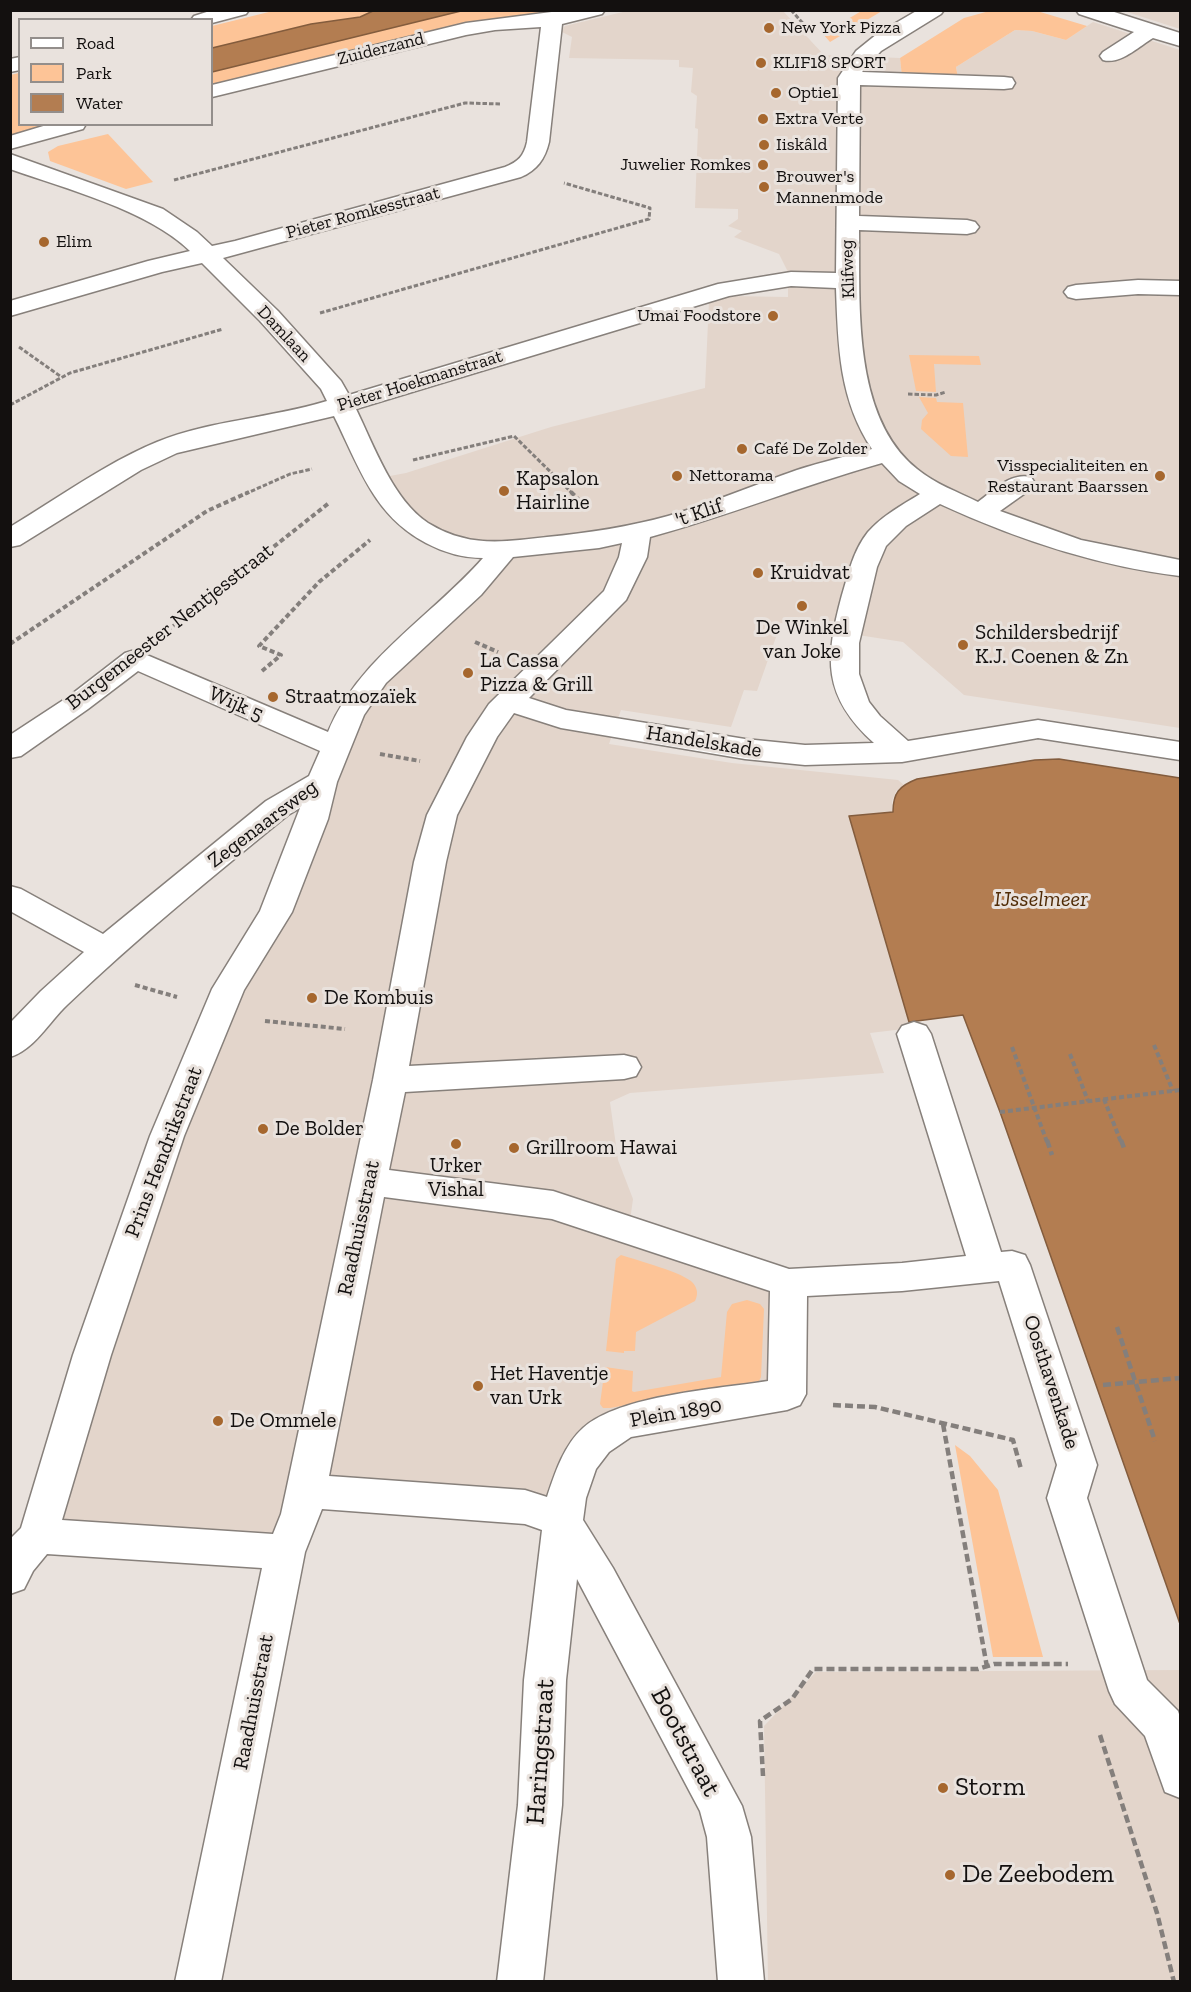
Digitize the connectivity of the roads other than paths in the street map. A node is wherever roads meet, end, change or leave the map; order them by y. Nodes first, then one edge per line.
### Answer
1 (238, 10) edge
2 (595, 10) edge
3 (934, 10) edge
4 (1086, 10) edge
5 (208, 18) edge
6 (552, 20) junction
7 (1150, 31) junction
8 (1180, 40) edge
9 (1110, 56) dead end
10 (849, 78) junction
11 (1004, 83) dead end
12 (213, 90) edge
13 (68, 126) edge
14 (10, 143) edge
15 (10, 161) edge
16 (847, 223) junction
17 (968, 227) dead end
18 (208, 254) junction
19 (848, 281) junction
20 (1180, 288) edge
21 (1076, 292) dead end
22 (10, 309) edge
23 (342, 405) junction
24 (888, 453) junction
25 (1022, 483) dead end
26 (938, 494) junction
27 (980, 513) junction
28 (638, 532) junction
29 (10, 539) edge
30 (505, 550) junction
31 (1180, 568) edge
32 (135, 659) joint
33 (509, 700) junction
34 (338, 747) junction
35 (10, 749) edge
36 (1180, 751) edge
37 (902, 752) junction
38 (322, 782) junction
39 (10, 897) edge
40 (106, 950) junction
41 (914, 1034) dead end
42 (10, 1045) edge
43 (624, 1067) dead end
44 (390, 1080) junction
45 (368, 1181) junction
46 (988, 1267) junction
47 (789, 1283) junction
48 (306, 1491) junction
49 (564, 1522) junction
50 (285, 1552) junction
51 (19, 1558) edge
52 (1180, 1778) edge
53 (198, 1982) edge
54 (520, 1982) edge
55 (741, 1982) edge

1 - 5 street
2 - 6 street
3 - 10 street
4 - 7 street
6 - 12 street, Zuiderzand
6 - 18 street, Pieter Romkesstraat
7 - 8 street
7 - 9 street
10 - 11 street
10 - 16 street, Klifweg
13 - 14 street
15 - 18 street, Damlaan
16 - 17 street
16 - 19 street, Klifweg
18 - 22 street, Pieter Romkesstraat
18 - 23 street, Damlaan
19 - 23 street, Pieter Hoekmanstraat
19 - 24 street, Klifweg
20 - 21 street
23 - 29 street, Pieter Hoekmanstraat
23 - 30 street, Damlaan
24 - 26 street, Klifweg
24 - 28 street, 't Klif
25 - 27 street
26 - 27 street, Klifweg
26 - 37 street
27 - 31 street, Klifweg
28 - 30 street, 't Klif
28 - 33 street, Raadhuisstraat
30 - 34 street, Zegenaarsweg
32 - 34 street, Wijk 5
32 - 35 street, Burgemeester Nentjesstraat
33 - 37 street, Handelskade
33 - 44 street, Raadhuisstraat
34 - 38 street, Zegenaarsweg
36 - 37 street, Handelskade
38 - 40 street, Zegenaarsweg
38 - 51 street, Prins Hendrikstraat
39 - 40 street
40 - 42 street, Zegenaarsweg
41 - 46 street
43 - 44 street
44 - 45 street, Raadhuisstraat
45 - 47 street
45 - 48 street, Raadhuisstraat
46 - 47 street
46 - 52 street, Oosthavenkade
47 - 49 street, Plein 1890
48 - 49 street
48 - 50 street, Raadhuisstraat
49 - 54 street, Haringstraat
49 - 55 street, Bootstraat
50 - 51 street, Prins Hendrikstraat
50 - 53 street, Raadhuisstraat

